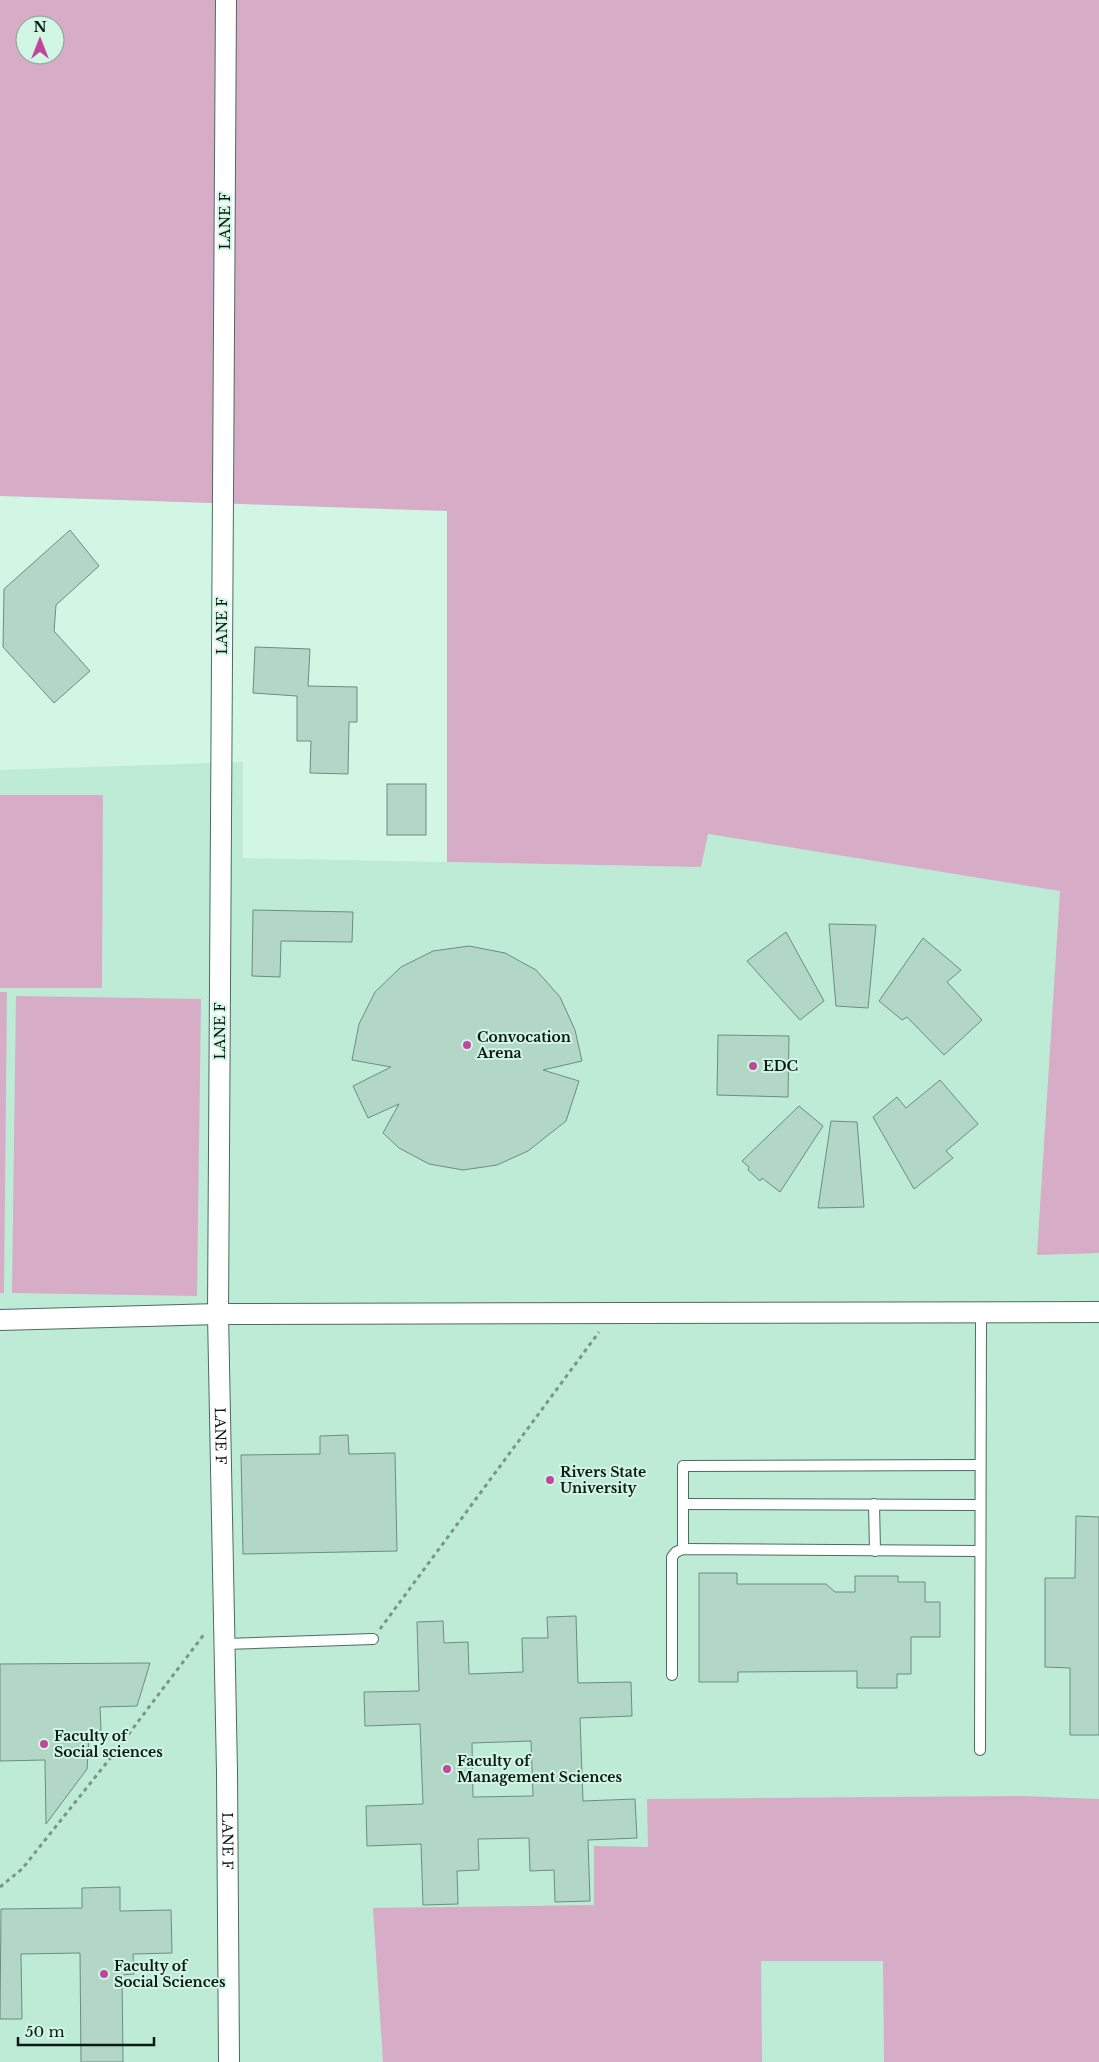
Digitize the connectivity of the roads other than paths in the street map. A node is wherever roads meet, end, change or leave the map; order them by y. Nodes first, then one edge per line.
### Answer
1 (226, 0) edge
2 (1099, 1312) edge
3 (981, 1313) junction
4 (218, 1314) junction
5 (0, 1320) edge
6 (980, 1465) junction
7 (683, 1504) junction
8 (874, 1504) junction
9 (980, 1505) junction
10 (684, 1549) junction
11 (875, 1550) junction
12 (980, 1550) junction
13 (373, 1639) road end
14 (224, 1644) junction
15 (672, 1675) dead end
16 (980, 1750) dead end
17 (229, 2062) edge

1 - 4 street, LANE F
2 - 3 street
3 - 4 street
3 - 6 lane
4 - 5 street
4 - 14 street, LANE F
6 - 7 lane
6 - 9 lane
7 - 8 lane
7 - 10 lane
8 - 9 lane
8 - 11 lane
9 - 12 lane
10 - 11 lane
10 - 15 lane
11 - 12 lane
12 - 16 lane
13 - 14 lane
14 - 17 street, LANE F

